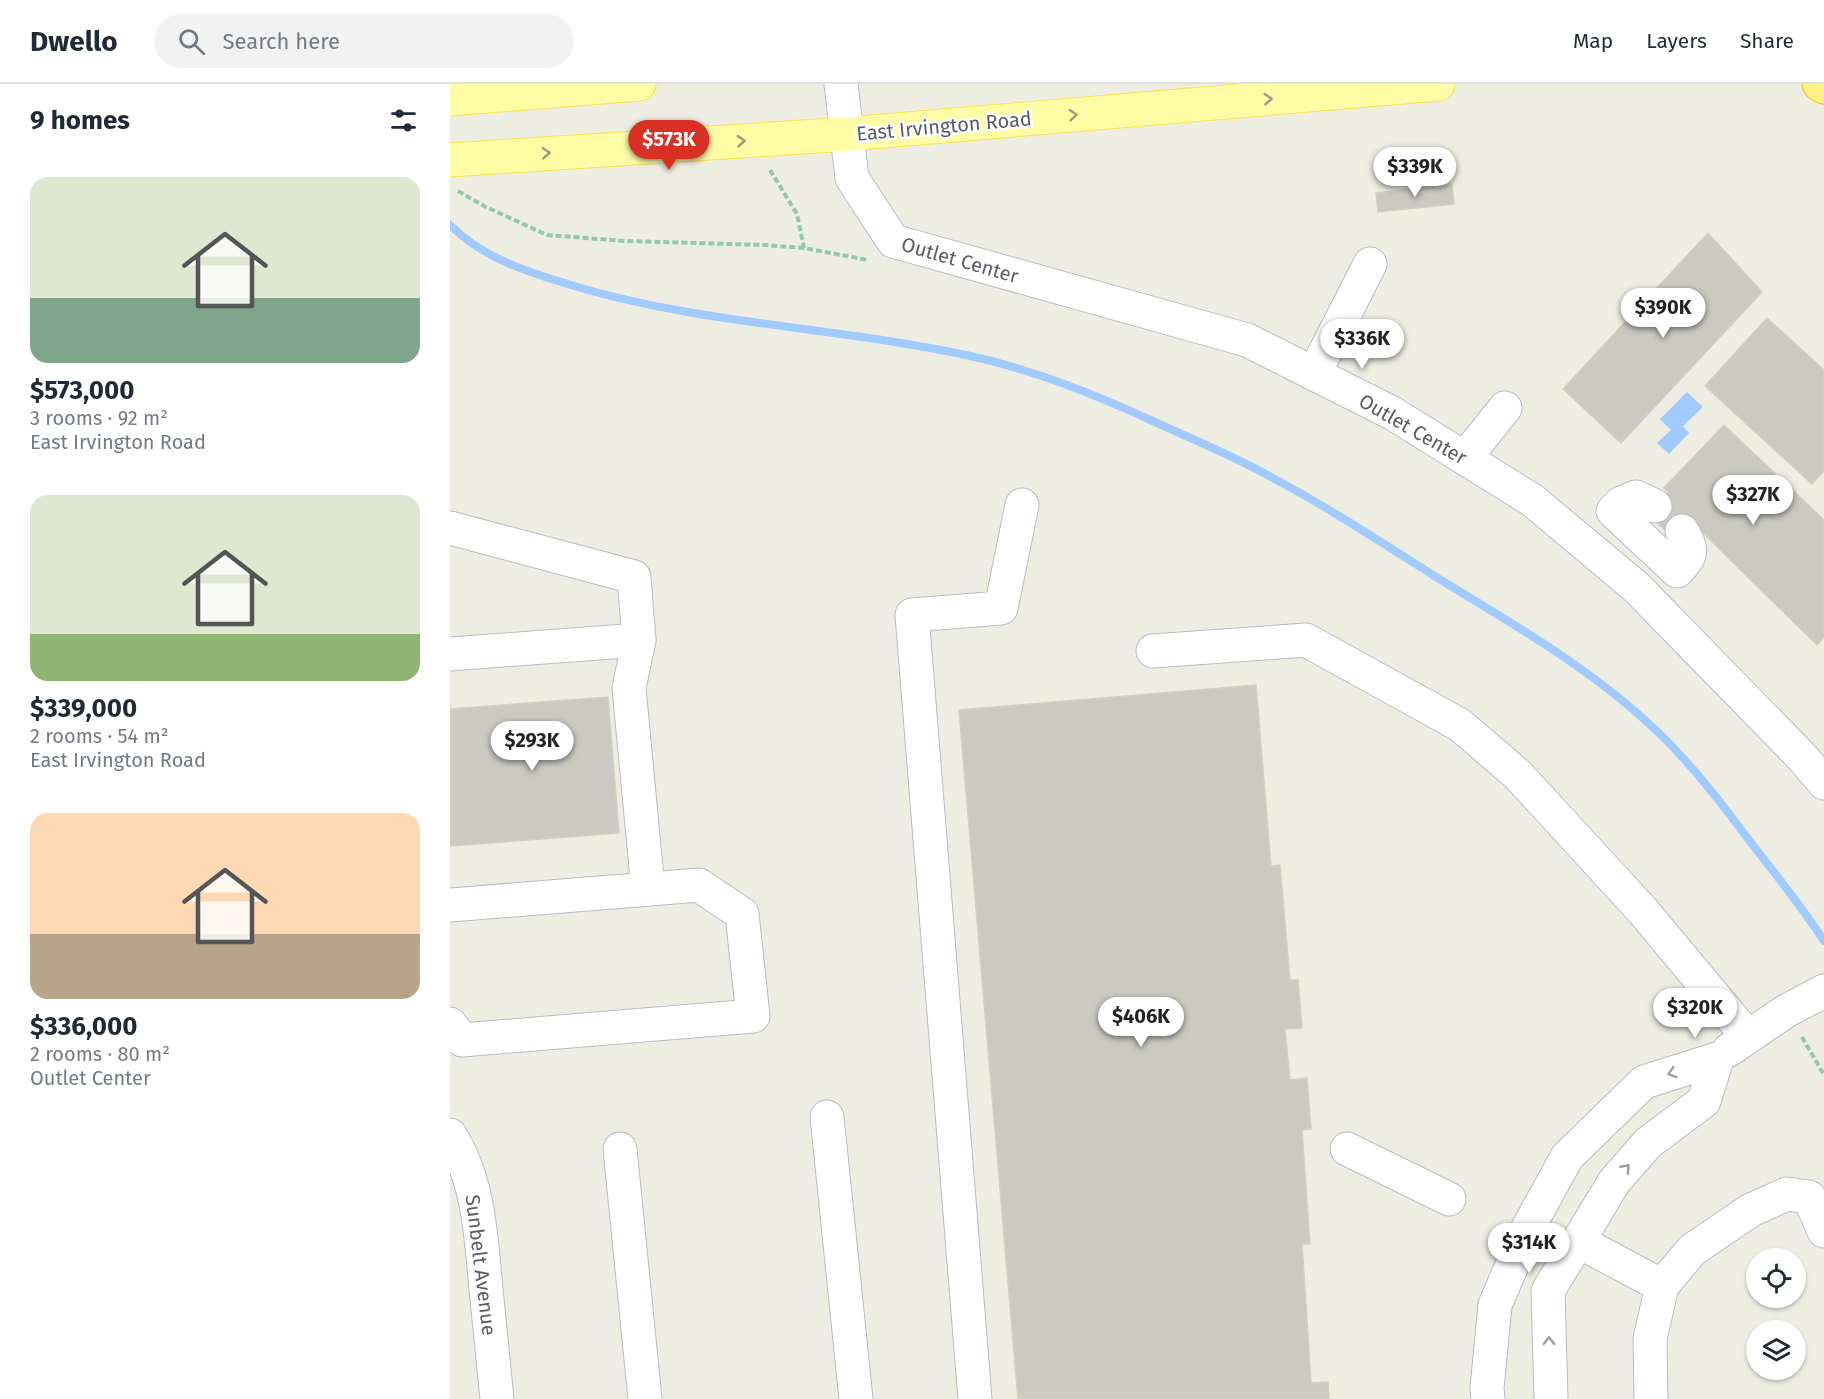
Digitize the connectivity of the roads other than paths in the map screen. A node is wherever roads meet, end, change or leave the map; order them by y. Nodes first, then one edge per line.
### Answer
1 (639, 84) edge
2 (841, 84) edge
3 (1438, 84) edge
4 (1819, 84) edge
5 (1824, 87) edge
6 (451, 94) edge
7 (848, 134) junction
8 (450, 160) edge
9 (1370, 264) dead end
10 (1314, 374) junction
11 (1505, 408) dead end
12 (1465, 458) junction
13 (1022, 505) dead end
14 (1655, 506) dead end
15 (451, 530) edge
16 (1682, 531) dead end
17 (639, 640) junction
18 (1153, 651) dead end
19 (450, 654) edge
20 (1824, 783) edge
21 (648, 889) junction
22 (450, 905) edge
23 (1822, 993) edge
24 (450, 1024) edge
25 (1748, 1037) junction
26 (1717, 1059) junction
27 (827, 1117) dead end
28 (450, 1135) edge
29 (620, 1149) dead end
30 (1347, 1149) dead end
31 (1449, 1199) dead end
32 (1824, 1231) edge
33 (1523, 1239) junction
34 (1570, 1254) junction
35 (1662, 1286) junction
36 (496, 1399) edge
37 (645, 1399) edge
38 (856, 1399) edge
39 (975, 1399) edge
40 (1488, 1399) edge
41 (1551, 1399) edge
42 (1651, 1399) edge

1 - 6 main road
2 - 7 street, Outlet Center
7 -> 3 main road, East Irvington Road
4 - 5 highway
8 -> 7 main road, East Irvington Road
7 - 10 street, Outlet Center
9 - 10 street
10 - 12 street, Outlet Center
11 - 12 street
12 - 20 street, Outlet Center
13 - 39 street
14 - 16 street
15 - 17 street
17 - 19 street
17 - 21 street
18 - 25 street
21 - 22 street
21 - 24 street
23 - 25 street
25 - 26 street
26 -> 33 street
34 -> 26 street
27 - 38 street
28 - 36 street, Sunbelt Avenue
29 - 37 street
30 - 31 street
32 - 35 street
33 - 34 street
33 - 40 street
34 - 35 street
41 -> 34 street
35 - 42 street

